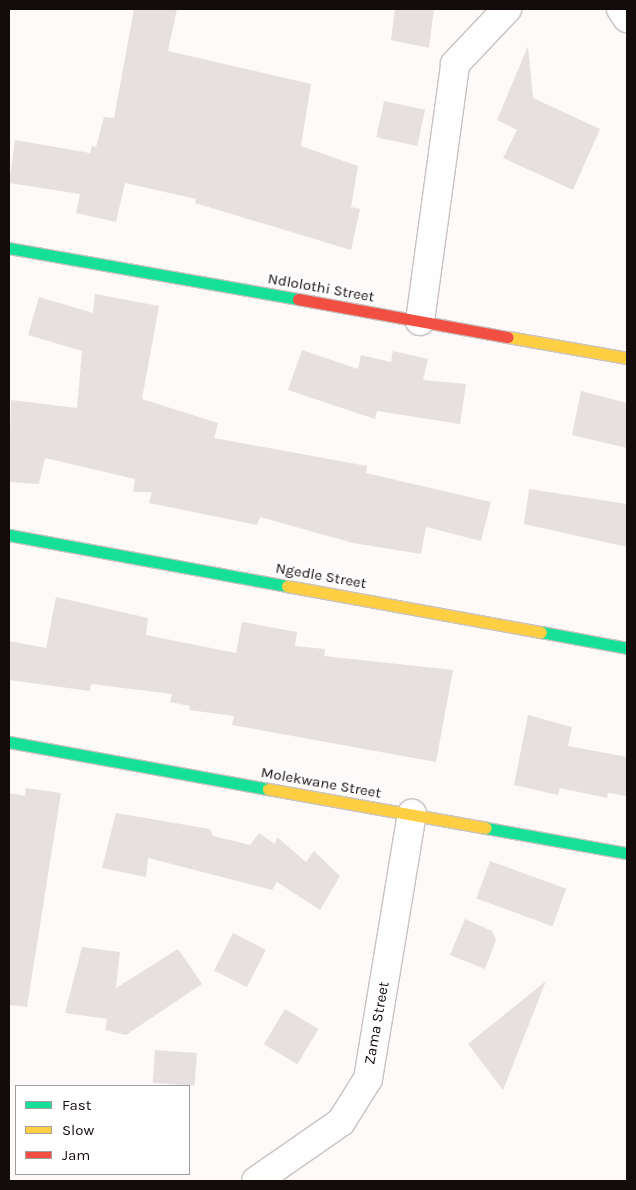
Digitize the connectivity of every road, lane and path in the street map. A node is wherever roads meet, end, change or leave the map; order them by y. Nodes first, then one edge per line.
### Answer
1 (508, 9) edge
2 (620, 9) edge
3 (627, 18) edge
4 (9, 248) edge
5 (420, 321) junction
6 (627, 358) edge
7 (9, 535) edge
8 (627, 648) edge
9 (9, 742) edge
10 (412, 814) junction
11 (627, 852) edge
12 (256, 1181) edge

1 - 5 street
2 - 3 street
4 - 5 street, Ndlolothi Street
5 - 6 street, Ndlolothi Street
7 - 8 street, Ngedle Street
9 - 10 street, Molekwane Street
10 - 11 street, Molekwane Street
10 - 12 street, Zama Street

